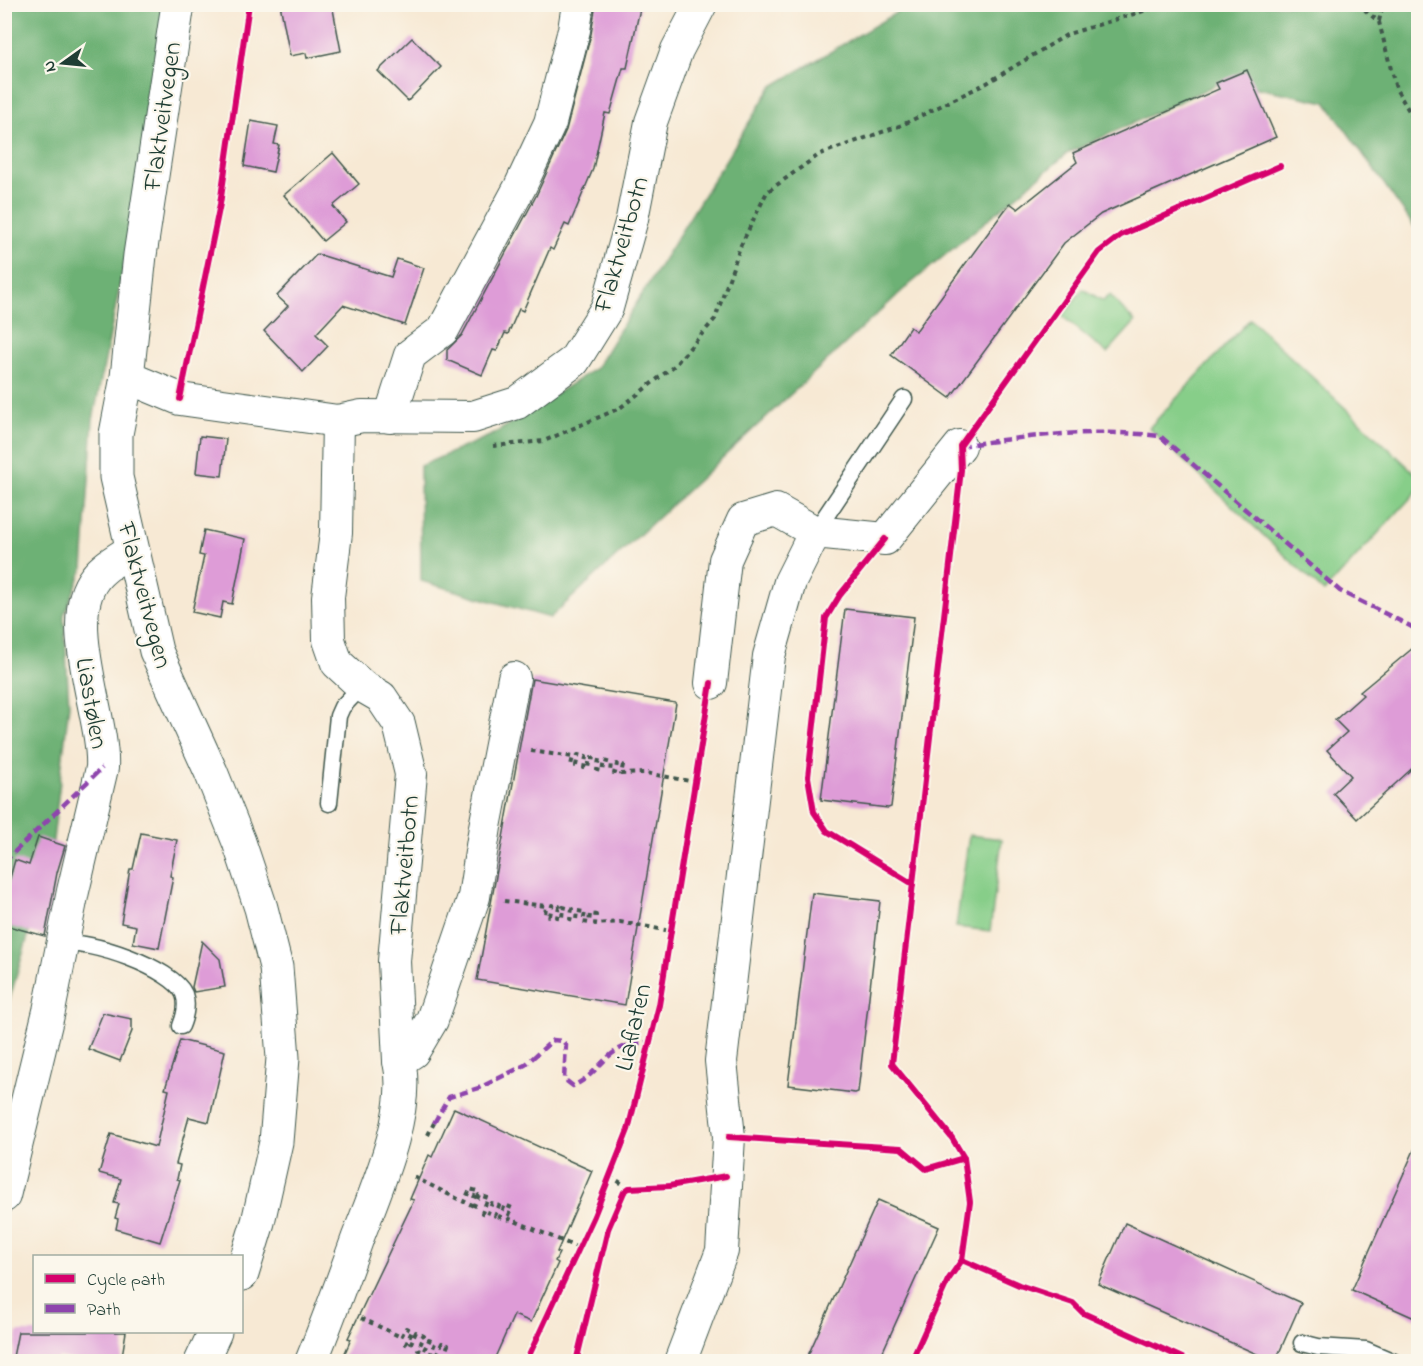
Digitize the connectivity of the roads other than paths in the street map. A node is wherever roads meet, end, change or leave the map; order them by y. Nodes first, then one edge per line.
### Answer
1 (178, 4) edge
2 (578, 4) edge
3 (701, 4) edge
4 (127, 377) junction
5 (904, 399) dead end
6 (390, 417) junction
7 (338, 421) junction
8 (960, 446) dead end
9 (815, 532) junction
10 (131, 550) junction
11 (514, 678) dead end
12 (711, 683) dead end
13 (362, 686) junction
14 (329, 803) dead end
15 (62, 944) junction
16 (182, 1026) dead end
17 (399, 1061) junction
18 (4, 1196) edge
19 (243, 1271) edge
20 (215, 1333) edge
21 (1302, 1343) dead end
22 (201, 1362) edge
23 (311, 1362) edge
24 (680, 1362) edge
25 (1394, 1362) edge

1 - 4 main road, Flaktveitvegen
2 - 6 street
3 - 6 street, Flaktveitbotn
4 - 7 street, Flaktveitbotn
4 - 10 main road, Flaktveitvegen
5 - 9 lane
6 - 7 street, Flaktveitbotn
7 - 13 street, Flaktveitbotn
8 - 9 street
9 - 12 street
9 - 24 street
10 - 15 street, Liastølen
10 - 19 main road, Flaktveitvegen
11 - 17 street
13 - 14 lane
13 - 17 street, Flaktveitbotn
15 - 16 lane
15 - 18 street, Liastølen
17 - 23 street
20 - 22 main road
21 - 25 lane

